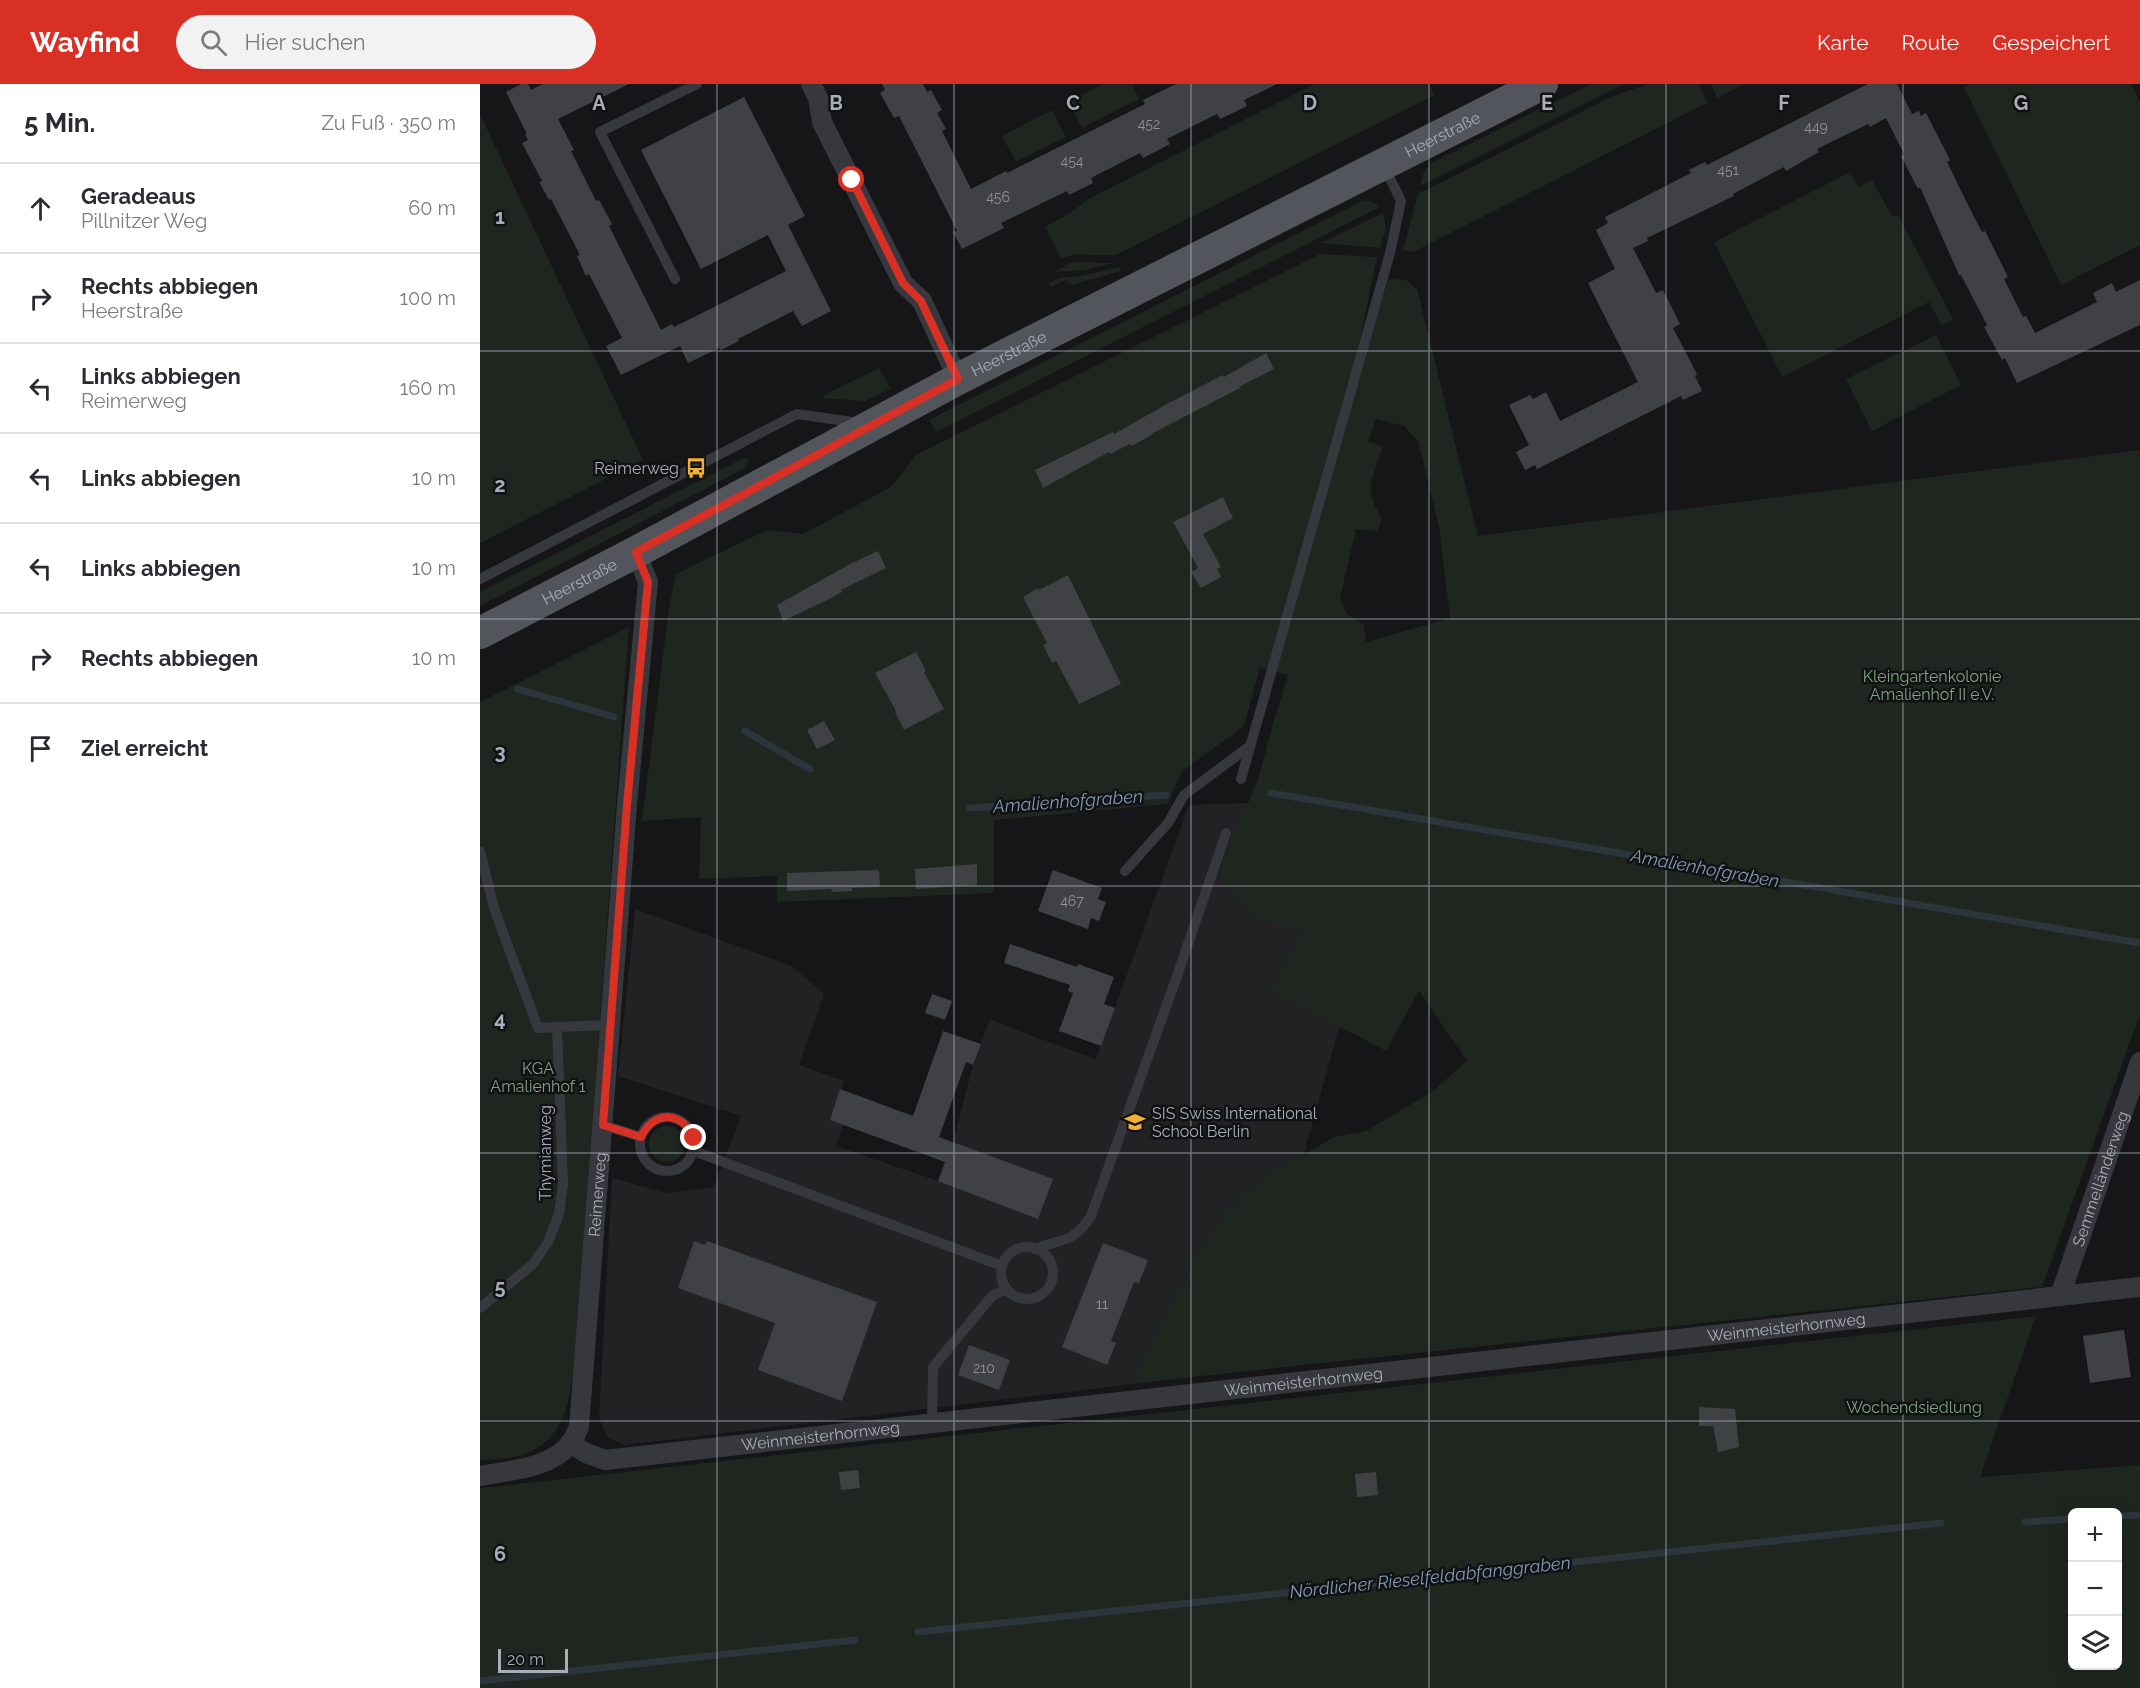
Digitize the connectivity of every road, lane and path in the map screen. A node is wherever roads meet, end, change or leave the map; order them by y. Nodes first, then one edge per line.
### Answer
1 (697, 84) edge
2 (811, 84) edge
3 (1542, 84) edge
4 (1383, 164) junction
5 (675, 279) dead end
6 (958, 379) junction
7 (872, 425) junction
8 (636, 552) junction
9 (480, 579) edge
10 (480, 633) edge
11 (1250, 746) junction
12 (1241, 779) dead end
13 (1226, 832) dead end
14 (480, 851) edge
15 (1125, 871) dead end
16 (610, 1025) junction
17 (557, 1027) junction
18 (2140, 1062) edge
19 (603, 1125) junction
20 (641, 1137) junction
21 (694, 1151) junction
22 (1035, 1249) junction
23 (1002, 1266) junction
24 (2140, 1287) edge
25 (1006, 1289) junction
26 (2060, 1296) junction
27 (480, 1308) edge
28 (932, 1423) junction
29 (570, 1443) junction
30 (480, 1476) edge

1 - 5 lane
2 - 6 street
3 - 4 main road, Heerstraße
4 - 6 main road, Heerstraße
4 - 11 lane
6 - 7 main road, Heerstraße
7 - 8 main road, Heerstraße
7 - 9 lane
8 - 10 main road, Heerstraße
8 - 16 street, Reimerweg
11 - 12 lane
11 - 15 lane
13 - 22 lane
14 - 17 lane
16 - 17 lane
16 - 19 street, Reimerweg
17 - 27 lane, Thymianweg
18 - 26 street, Semmelländerweg
19 - 20 lane
19 - 29 street, Reimerweg
20 - 21 lane
20 - 21 lane
21 - 23 lane
22 - 23 lane
22 - 25 lane
23 - 25 lane
24 - 26 street, Weinmeisterhornweg
25 - 28 lane
26 - 28 street, Weinmeisterhornweg
28 - 29 street, Weinmeisterhornweg
29 - 30 street

